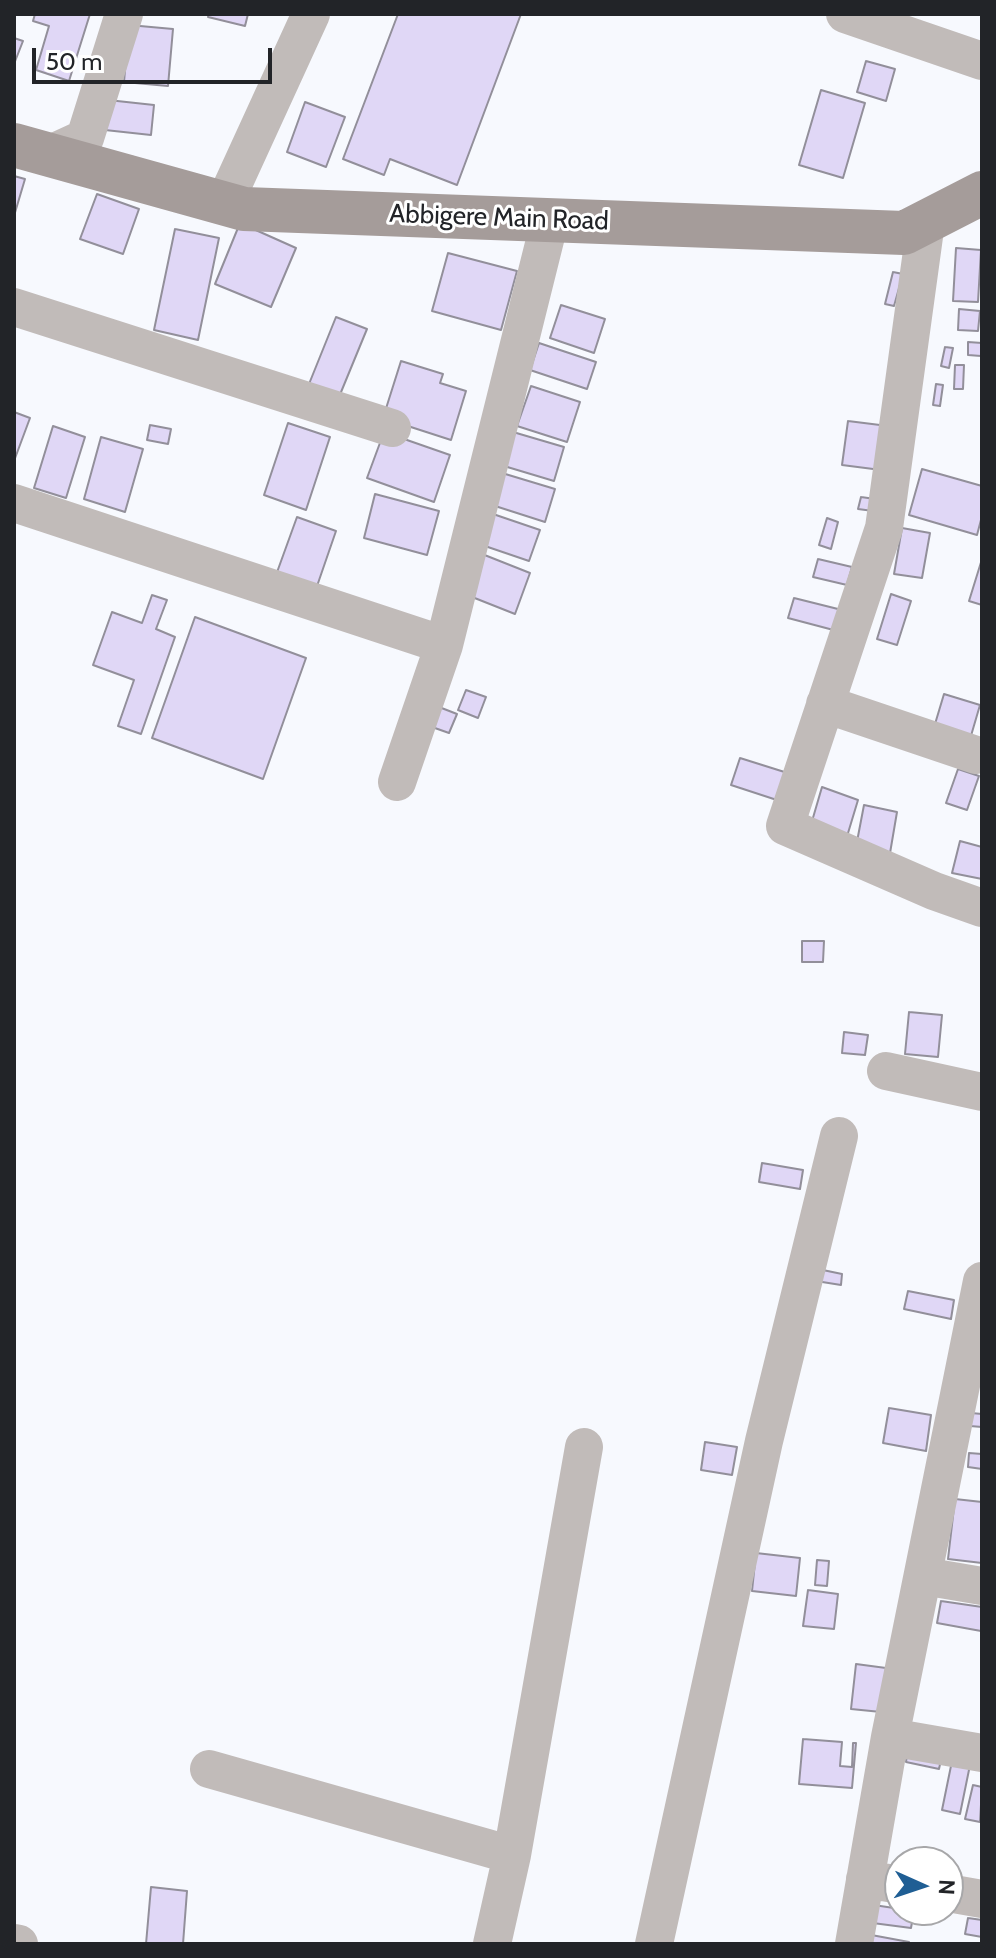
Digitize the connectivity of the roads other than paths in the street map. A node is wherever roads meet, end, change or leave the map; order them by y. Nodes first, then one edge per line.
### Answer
1 (124, 14) edge
2 (311, 14) edge
3 (845, 14) edge
4 (982, 61) edge
5 (31, 150) edge
6 (982, 193) edge
7 (224, 204) junction
8 (550, 220) junction
9 (926, 222) junction
10 (14, 307) edge
11 (392, 428) dead end
12 (14, 503) edge
13 (444, 645) junction
14 (825, 704) junction
15 (976, 755) dead end
16 (397, 782) dead end
17 (982, 908) edge
18 (886, 1071) dead end
19 (982, 1092) edge
20 (839, 1136) dead end
21 (981, 1287) edge
22 (967, 1430) edge
23 (584, 1447) dead end
24 (923, 1576) junction
25 (982, 1586) edge
26 (890, 1737) junction
27 (982, 1753) edge
28 (209, 1769) dead end
29 (512, 1855) junction
30 (883, 1882) edge
31 (492, 1944) edge
32 (654, 1944) edge
33 (854, 1944) edge

1 - 5 street
2 - 7 street
3 - 4 street
5 - 7 main road, Abbigere Main Road
6 - 9 main road, Abbigere Main Road
7 - 8 main road, Abbigere Main Road
8 - 9 main road, Abbigere Main Road
8 - 13 street
9 - 14 street
10 - 11 street
12 - 13 street
13 - 16 street
14 - 15 street
14 - 17 street
18 - 19 street
20 - 32 street
21 - 22 street
22 - 24 street
23 - 29 street
24 - 25 street
24 - 26 street
26 - 27 street
26 - 30 street
28 - 29 street
29 - 31 street
30 - 33 street

